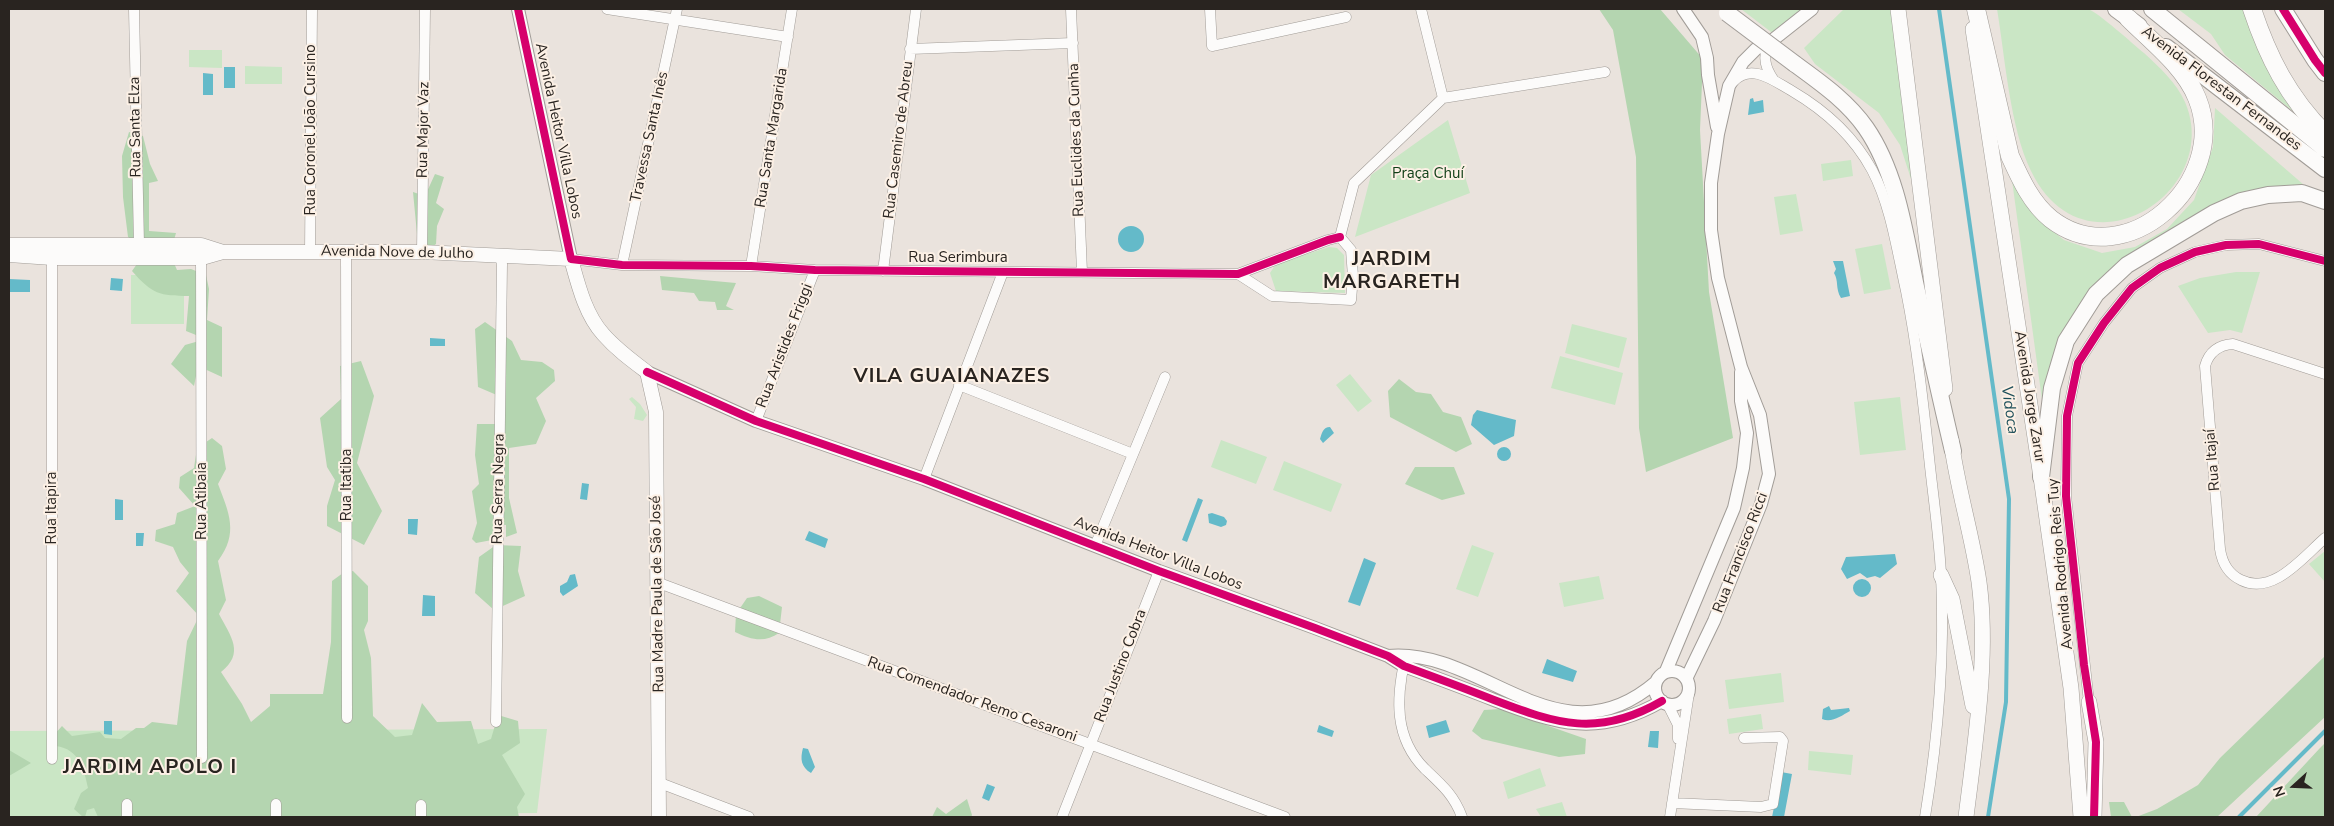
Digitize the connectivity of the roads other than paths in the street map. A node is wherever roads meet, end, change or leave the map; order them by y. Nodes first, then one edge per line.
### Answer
1 (134, 9) edge
2 (312, 9) edge
3 (425, 9) edge
4 (518, 9) edge
5 (607, 9) edge
6 (792, 9) edge
7 (916, 9) edge
8 (1071, 9) edge
9 (1210, 9) edge
10 (1421, 9) edge
11 (1683, 9) edge
12 (1812, 9) edge
13 (1898, 9) edge
14 (1970, 9) edge
15 (1976, 9) edge
16 (2152, 9) edge
17 (2252, 9) edge
18 (2283, 9) edge
19 (1725, 11) edge
20 (2122, 13) edge
21 (676, 14) edge
22 (1346, 17) dead end
23 (788, 37) junction
24 (1774, 40) junction
25 (1073, 43) junction
26 (910, 50) junction
27 (1605, 72) dead end
28 (2325, 73) edge
29 (1773, 80) junction
30 (1729, 86) junction
31 (1443, 98) junction
32 (1718, 134) junction
33 (2325, 134) edge
34 (2325, 149) edge
35 (2325, 169) edge
36 (2325, 201) edge
37 (1340, 238) junction
38 (139, 244) junction
39 (9, 245) edge
40 (201, 252) junction
41 (310, 252) junction
42 (346, 252) junction
43 (422, 252) junction
44 (9, 255) edge
45 (500, 256) junction
46 (52, 258) junction
47 (571, 260) junction
48 (2325, 261) edge
49 (622, 265) junction
50 (751, 266) junction
51 (815, 270) junction
52 (883, 271) junction
53 (1003, 272) junction
54 (1082, 272) junction
55 (1238, 274) junction
56 (1741, 367) junction
57 (647, 372) junction
58 (2325, 374) edge
59 (1165, 377) dead end
60 (959, 385) junction
61 (756, 421) junction
62 (1953, 451) junction
63 (1133, 454) junction
64 (1744, 468) junction
65 (1769, 474) junction
66 (2041, 476) junction
67 (924, 479) junction
68 (2325, 538) edge
69 (1095, 546) junction
70 (1159, 571) junction
71 (1941, 575) junction
72 (659, 583) junction
73 (1405, 660) junction
74 (1666, 671) junction
75 (1686, 677) junction
76 (1656, 682) junction
77 (1689, 693) junction
78 (2089, 702) joint
79 (1665, 703) junction
80 (347, 718) dead end
81 (496, 722) dead end
82 (1977, 728) junction
83 (1744, 738) dead end
84 (1091, 744) junction
85 (1678, 757) junction
86 (202, 758) dead end
87 (52, 759) dead end
88 (660, 783) junction
89 (127, 804) dead end
90 (276, 804) dead end
91 (1672, 804) junction
92 (421, 805) dead end
93 (127, 817) edge
94 (276, 817) edge
95 (421, 817) edge
96 (660, 817) edge
97 (749, 817) edge
98 (1062, 817) edge
99 (1285, 817) edge
100 (1462, 817) edge
101 (1670, 817) edge
102 (1925, 817) edge
103 (1966, 817) edge
104 (2082, 817) edge
105 (2094, 817) edge

1 - 38 street, Rua Santa Elza
2 - 41 street, Rua Coronel João Cursino
3 - 43 street, Rua Major Vaz
4 - 47 street, Avenida Heitor Villa Lobos
5 - 21 street
6 - 23 street, Rua Santa Margarida
7 - 26 street, Rua Casemiro de Abreu
8 - 25 street, Rua Euclides da Cunha
9 - 22 street
10 - 31 street
11 - 32 street, Rua Francisco Ricci
12 - 24 street, Rua Francisco Ricci
13 - 62 main road
14 - 66 main road, Avenida Jorge Zarur
15 - 20 highway
16 - 34 highway, Avenida Florestan Fernandes
17 - 33 highway
18 - 28 highway
19 - 62 highway, bridge
20 - 35 highway, Avenida Florestan Fernandes
21 - 23 street
21 - 49 street, Travessa Santa Inês
23 - 50 street, Rua Santa Margarida
24 - 29 street
24 - 30 street, Rua Francisco Ricci
25 - 26 street
25 - 54 street, Rua Euclides da Cunha
26 - 52 street, Rua Casemiro de Abreu
27 - 31 street
29 - 30 street
29 - 71 street
30 - 32 street, Rua Francisco Ricci
31 - 37 street
32 - 56 street, Rua Francisco Ricci
36 - 66 highway
37 - 55 street, Rua Serimbura
37 - 55 street
38 - 39 main road, Avenida Nove de Julho
38 - 40 main road, Avenida Nove de Julho
40 - 41 main road, Avenida Nove de Julho
40 - 46 main road, Avenida Nove de Julho
40 - 86 street, Rua Atibaia
41 - 42 main road, Avenida Nove de Julho
42 - 43 main road, Avenida Nove de Julho
42 - 80 street, Rua Itatiba
43 - 45 main road, Avenida Nove de Julho
44 - 46 main road, Avenida Nove de Julho
45 - 47 main road, Avenida Nove de Julho
45 - 81 street, Rua Serra Negra
46 - 87 street, Rua Itapira
47 - 49 street, Rua Serimbura
47 - 57 main road, Avenida Heitor Villa Lobos
48 - 78 street, Avenida Rodrigo Reis Tuy
49 - 50 street, Rua Serimbura
50 - 51 street, Rua Serimbura
51 - 52 street, Rua Serimbura
51 - 61 street, Rua Aristides Friggi
52 - 53 street, Rua Serimbura
53 - 54 street, Rua Serimbura
53 - 60 street
54 - 55 street, Rua Serimbura
56 - 64 street, Rua Francisco Ricci
56 - 65 street, Rua Francisco Ricci
57 - 61 street, Avenida Heitor Villa Lobos
57 - 72 main road, Rua Madre Paula de São José
58 - 68 street, Rua Itajaí
59 - 63 street
60 - 63 street
60 - 67 street
61 - 67 street, Avenida Heitor Villa Lobos
62 - 82 main road
63 - 69 street
64 - 65 street
64 - 74 street, Rua Francisco Ricci
65 - 75 street, Rua Francisco Ricci
66 - 104 main road, Avenida Jorge Zarur
67 - 69 street, Avenida Heitor Villa Lobos
69 - 70 street, Avenida Heitor Villa Lobos
70 - 73 street, Avenida Heitor Villa Lobos
70 - 84 street, Rua Justino Cobra
71 - 82 main road
71 - 102 street
72 - 84 street, Rua Comendador Remo Cesaroni
72 - 88 main road, Rua Madre Paula de São José
73 - 76 street, Avenida Heitor Villa Lobos
73 - 79 street, Avenida Heitor Villa Lobos
73 - 100 street
74 - 75 street
74 - 76 street
75 - 77 street
76 - 79 street
77 - 79 street
77 - 85 street
78 - 105 main road
79 - 85 street
82 - 103 main road
83 - 91 street
84 - 98 street, Rua Justino Cobra
84 - 99 street, Rua Comendador Remo Cesaroni
85 - 91 street
88 - 96 main road, Rua Madre Paula de São José
88 - 97 street
89 - 93 street
90 - 94 street
91 - 101 street
92 - 95 street

